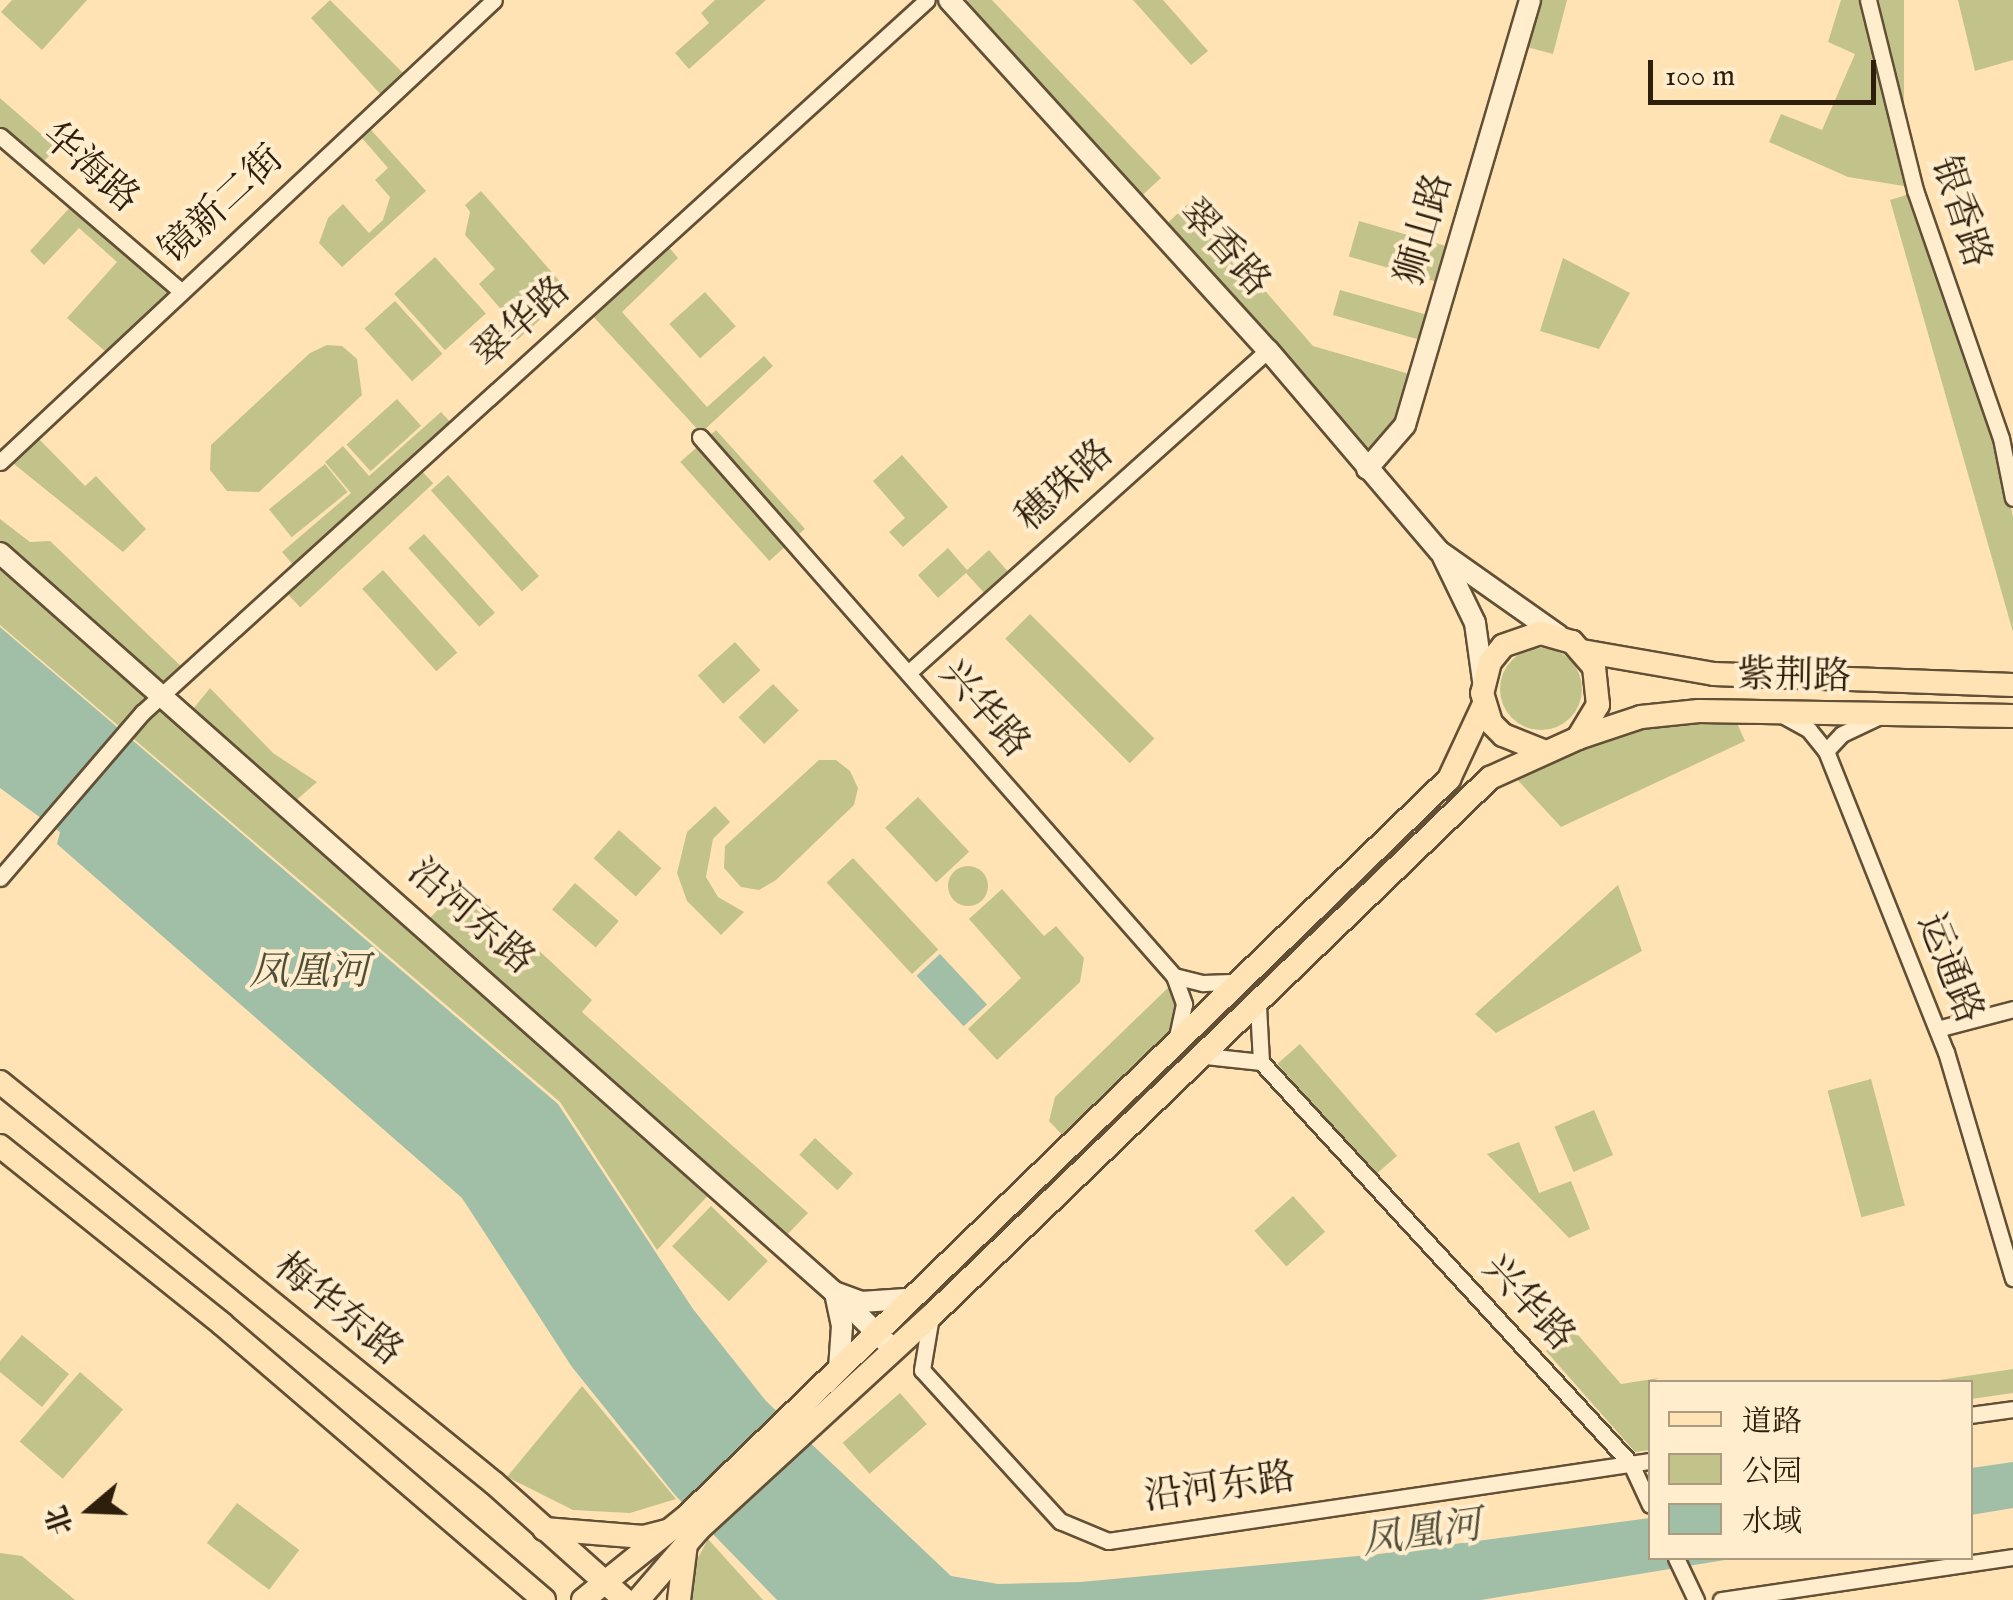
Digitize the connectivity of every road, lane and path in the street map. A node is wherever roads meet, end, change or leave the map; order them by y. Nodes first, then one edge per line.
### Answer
1 (494, 0) edge
2 (927, 0) edge
3 (949, 0) edge
4 (1530, 0) edge
5 (1868, 0) edge
6 (0, 136) edge
7 (181, 291) junction
8 (1268, 350) junction
9 (700, 436) dead end
10 (0, 462) edge
11 (1367, 469) junction
12 (2013, 498) edge
13 (1440, 551) junction
14 (0, 553) edge
15 (1560, 636) junction
16 (1582, 651) junction
17 (908, 673) junction
18 (2013, 676) edge
19 (1482, 680) junction
20 (2013, 685) edge
21 (1987, 688) junction
22 (162, 695) junction
23 (1483, 706) junction
24 (1776, 712) junction
25 (1882, 714) junction
26 (2013, 716) edge
27 (1578, 738) junction
28 (1542, 751) junction
29 (1826, 751) junction
30 (0, 878) edge
31 (1174, 976) junction
32 (1239, 982) junction
33 (1258, 1006) junction
34 (2013, 1009) edge
35 (1937, 1029) junction
36 (1176, 1042) junction
37 (1206, 1056) junction
38 (1261, 1062) junction
39 (0, 1082) edge
40 (0, 1146) edge
41 (2013, 1278) edge
42 (834, 1292) junction
43 (906, 1299) junction
44 (931, 1316) junction
45 (874, 1330) junction
46 (895, 1351) junction
47 (840, 1365) junction
48 (922, 1370) junction
49 (2013, 1409) edge
50 (1973, 1415) edge
51 (798, 1424) junction
52 (1648, 1461) edge
53 (1630, 1464) junction
54 (1648, 1501) edge
55 (544, 1528) junction
56 (685, 1530) junction
57 (2013, 1557) edge
58 (1677, 1560) edge
59 (606, 1581) junction
60 (544, 1600) edge
61 (583, 1600) edge
62 (626, 1600) edge
63 (638, 1600) edge
64 (679, 1600) edge
65 (1696, 1600) edge
66 (1722, 1600) edge

1 - 7 street, 镜新二街
2 - 22 street, 翠华路
3 - 8 street, 翠香路
4 - 11 street, 狮山路
5 - 12 street, 银香路
6 - 7 street, 华海路
7 - 10 street, 镜新二街
8 - 11 street, 翠香路
8 - 17 street, 穗珠路
9 - 17 street, 兴华路
11 - 13 street, 翠香路
13 - 15 street
13 - 19 street
14 - 22 street, 沿河东路
15 - 16 main road
15 - 19 main road
16 - 21 main road, 紫荆路
16 - 27 main road
17 - 31 street, 兴华路
18 - 21 street
19 - 23 main road
20 - 21 main road, 紫荆路
22 - 30 street, 翠华路
22 - 42 street, 沿河东路
23 - 28 main road
23 - 32 main road
24 - 25 main road, 紫荆路
24 - 27 main road, 紫荆路
24 - 29 street, 运通路
25 - 26 main road, 紫荆路
25 - 29 street
27 - 28 main road
28 - 33 main road
29 - 35 street, 运通路
31 - 32 street
31 - 36 street
32 - 36 main road
33 - 37 main road
33 - 38 street
34 - 35 street
35 - 41 street, 运通路
36 - 43 main road
37 - 38 street
37 - 44 main road
38 - 53 street, 兴华路
39 - 55 main road, 梅华东路
40 - 60 main road
42 - 43 street
42 - 45 street, 沿河东路
42 - 47 street
43 - 45 main road
44 - 46 main road
44 - 48 street
45 - 46 street, 沿河东路
45 - 47 main road
46 - 48 street, 沿河东路
46 - 51 main road
47 - 51 main road
48 - 53 street, 沿河东路
49 - 50 street
51 - 56 main road
52 - 53 street, 沿河东路
53 - 54 street, 兴华路
55 - 56 main road
55 - 59 main road, 梅华东路
56 - 59 main road
56 - 63 main road
56 - 64 main road
57 - 66 street
58 - 65 street
59 - 61 main road
59 - 62 main road, 梅华东路

